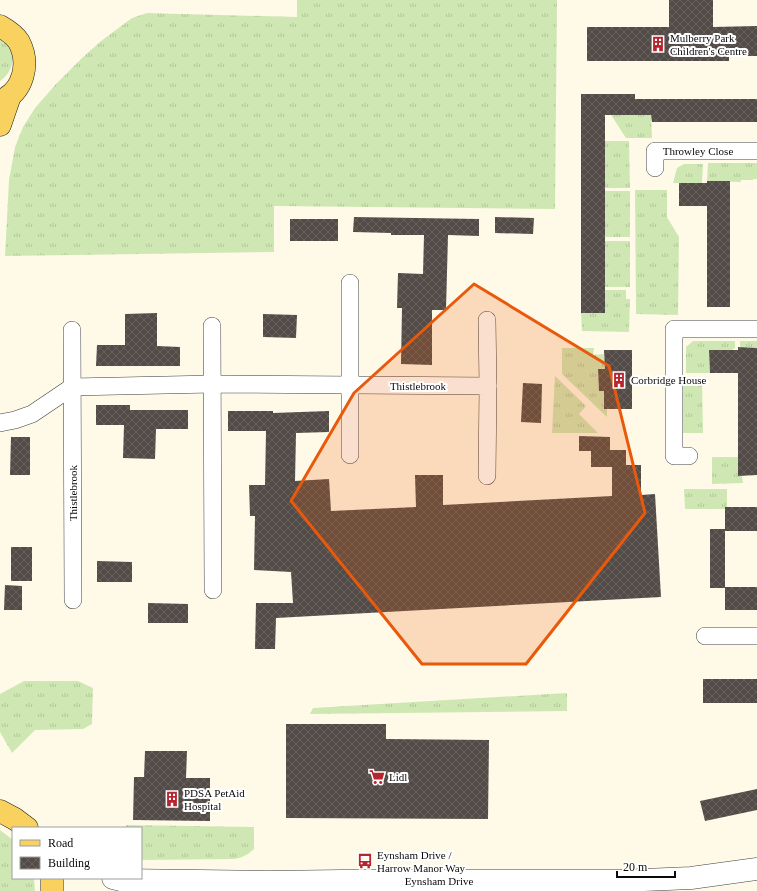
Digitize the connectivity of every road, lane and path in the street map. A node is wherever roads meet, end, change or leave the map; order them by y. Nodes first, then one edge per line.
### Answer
1 (0, 26) edge
2 (5, 98) edge
3 (0, 125) edge
4 (757, 151) edge
5 (655, 168) dead end
6 (350, 283) dead end
7 (487, 320) dead end
8 (212, 326) dead end
9 (757, 329) edge
10 (72, 330) dead end
11 (213, 384) junction
12 (349, 385) junction
13 (72, 386) junction
14 (488, 386) junction
15 (0, 422) edge
16 (350, 455) dead end
17 (690, 456) dead end
18 (487, 476) dead end
19 (213, 590) dead end
20 (73, 600) dead end
21 (705, 636) dead end
22 (757, 636) edge
23 (0, 811) edge
24 (26, 827) edge
25 (757, 869) edge
26 (52, 879) edge
27 (112, 883) edge
28 (692, 884) edge
29 (52, 891) edge

1 - 2 main road
2 - 3 main road
4 - 5 street, Throwley Close
6 - 12 street
7 - 14 street
8 - 11 street
9 - 17 street
10 - 13 street, Thistlebrook
11 - 12 street, Thistlebrook
11 - 13 street, Thistlebrook
11 - 19 street
12 - 14 street, Thistlebrook
12 - 16 street
13 - 15 street
13 - 20 street, Thistlebrook
14 - 18 street
21 - 22 street
23 - 24 main road
25 - 28 street, Eynsham Drive
26 - 29 main road
27 - 28 street, Eynsham Drive

